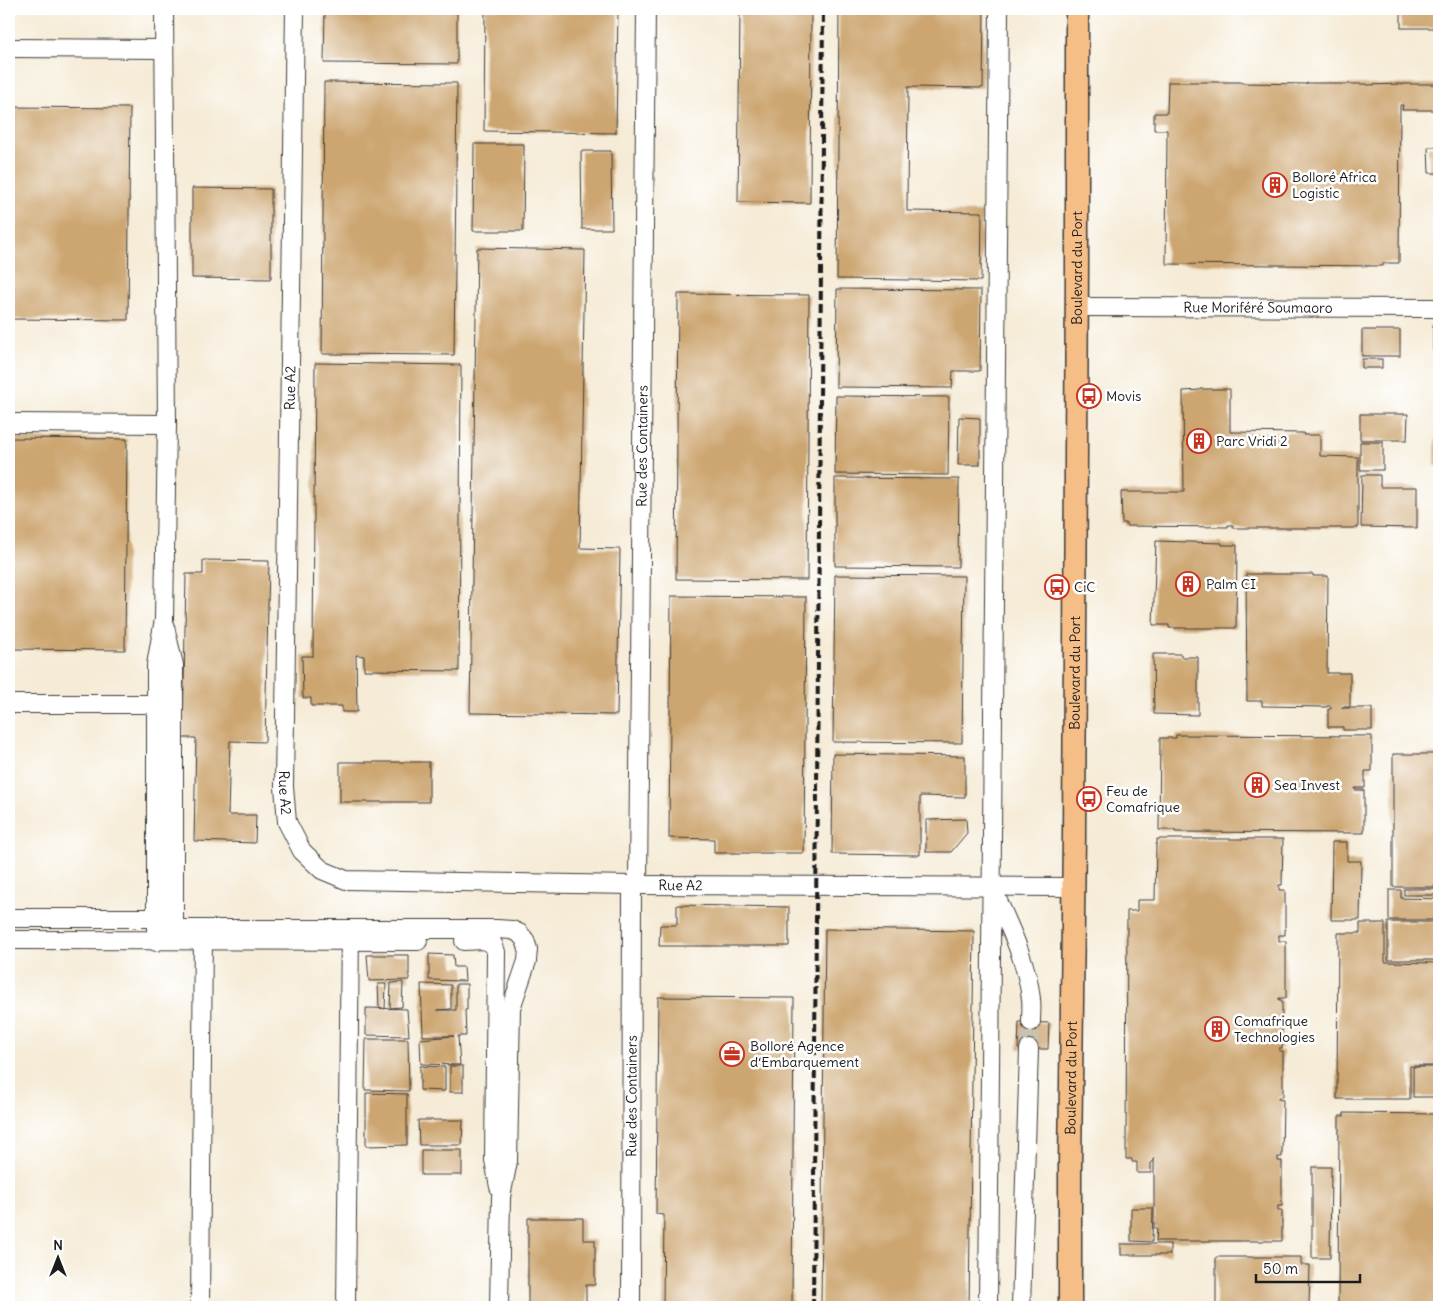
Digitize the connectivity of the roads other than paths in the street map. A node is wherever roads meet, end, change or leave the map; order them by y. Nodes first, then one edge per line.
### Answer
1 (164, 9) edge
2 (295, 9) edge
3 (646, 9) edge
4 (999, 9) edge
5 (1077, 9) edge
6 (9, 48) edge
7 (164, 49) junction
8 (1077, 307) junction
9 (1439, 308) edge
10 (9, 423) edge
11 (167, 424) junction
12 (164, 619) junction
13 (9, 704) edge
14 (156, 704) junction
15 (174, 704) junction
16 (635, 885) junction
17 (992, 887) junction
18 (1074, 887) junction
19 (9, 918) edge
20 (156, 929) junction
21 (174, 929) junction
22 (203, 935) junction
23 (350, 935) junction
24 (9, 940) edge
25 (1031, 1022) tunnel mouth
26 (1029, 1049) tunnel mouth
27 (501, 1197) junction
28 (200, 1307) edge
29 (346, 1307) edge
30 (499, 1307) edge
31 (631, 1307) edge
32 (988, 1307) edge
33 (1022, 1307) edge
34 (1070, 1307) edge

1 - 7 street
2 - 16 street, Rue A2
3 - 16 street, Rue des Containers
4 - 17 street
5 - 8 main road, Boulevard du Port
6 - 7 street
7 - 11 street
8 - 9 street, Rue Moriféré Soumaoro
8 - 18 main road, Boulevard du Port
10 - 11 street
11 - 12 street
12 - 14 street
12 - 15 street
13 - 14 street
14 - 15 street
14 - 20 street
15 - 21 street
16 - 17 street, Rue A2
16 - 31 street, Rue des Containers
17 - 18 street, Rue A2
17 - 25 street
17 - 32 street
18 - 34 main road, Boulevard du Port
19 - 20 street
20 - 21 street
20 - 21 street
20 - 24 street
21 - 22 street
22 - 23 street
22 - 28 street
23 - 27 street
23 - 27 street
23 - 29 street
26 - 33 street
27 - 30 street

